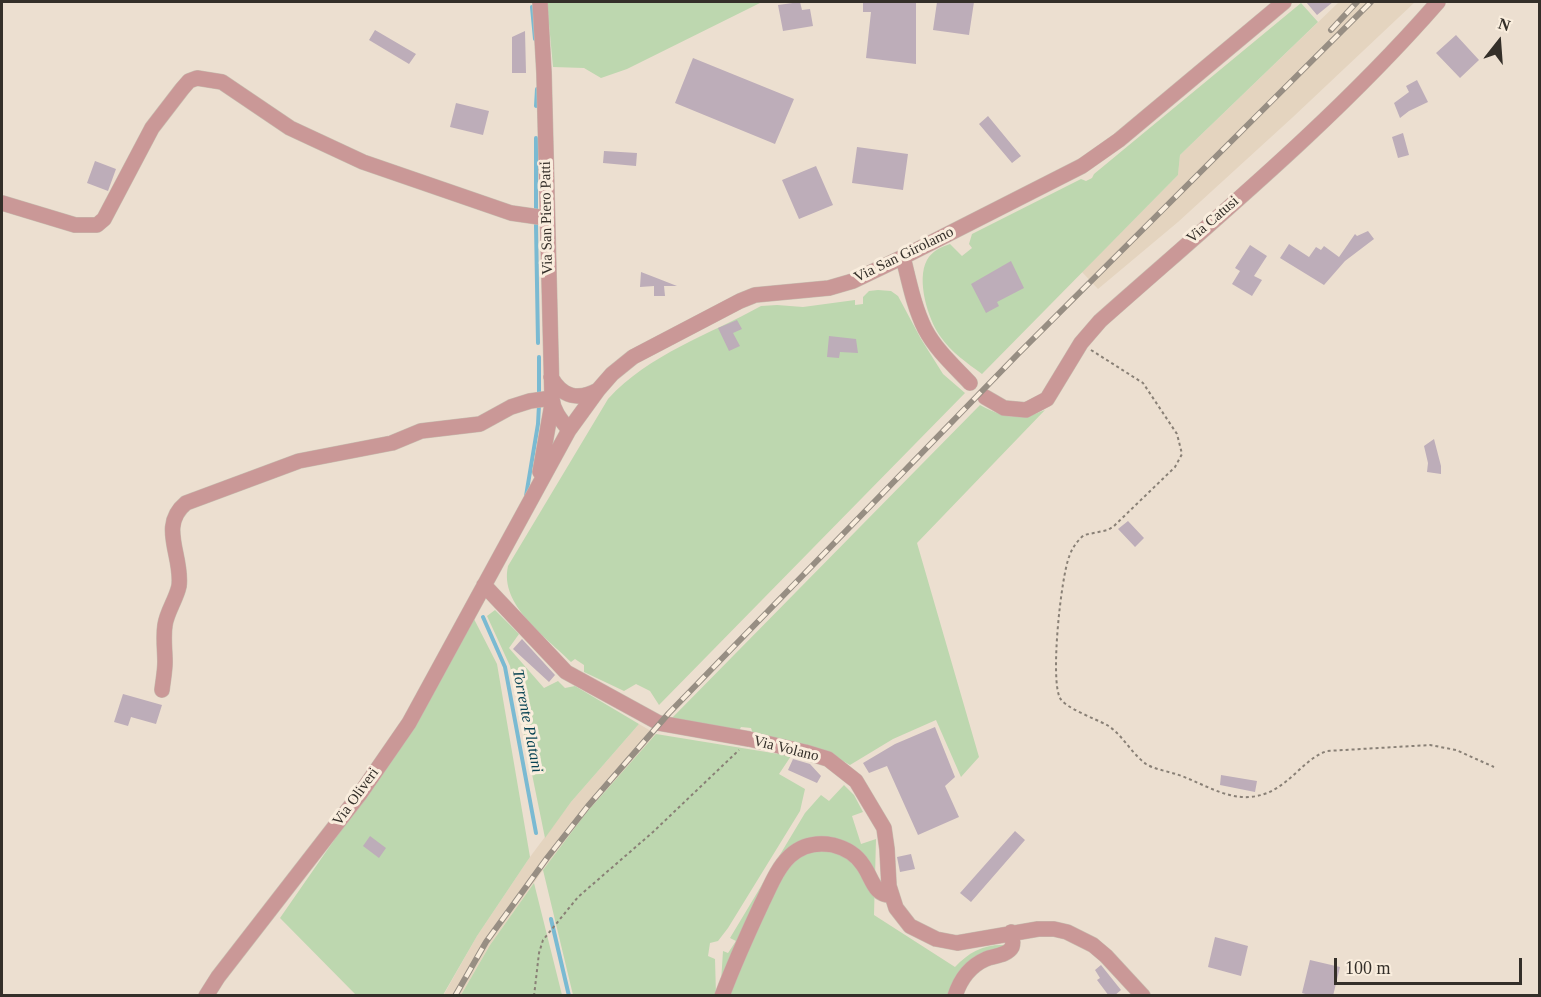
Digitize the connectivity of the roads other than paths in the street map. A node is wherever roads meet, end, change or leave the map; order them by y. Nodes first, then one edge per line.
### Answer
1 (540, 2) edge
2 (1284, 2) edge
3 (1438, 2) edge
4 (2, 203) edge
5 (546, 218) junction
6 (903, 257) junction
7 (551, 375) junction
8 (970, 383) dead end
9 (598, 390) junction
10 (985, 397) dead end
11 (552, 401) junction
12 (568, 430) junction
13 (536, 490) junction
14 (484, 585) junction
15 (162, 690) dead end
16 (892, 895) junction
17 (1011, 932) junction
18 (206, 996) edge
19 (722, 996) edge
20 (955, 996) edge
21 (1143, 996) edge

1 - 5 street, Via San Piero Patti
2 - 6 street, Via San Girolamo
3 - 10 street, Via Catusi
4 - 5 street
5 - 7 street, Via San Piero Patti
6 - 8 street
6 - 9 street, Via San Girolamo
7 - 9 street
7 - 11 street, Via San Piero Patti
9 - 12 street, Via San Girolamo
11 - 12 street, Via San Piero Patti
11 - 13 street
11 - 15 street
12 - 13 street, Via San Girolamo
13 - 14 street, Via San Girolamo
14 - 16 street, Via Volano
14 - 18 street, Via Oliveri
16 - 17 street, Via Volano
16 - 19 street
17 - 20 street
17 - 21 street, Via Volano

